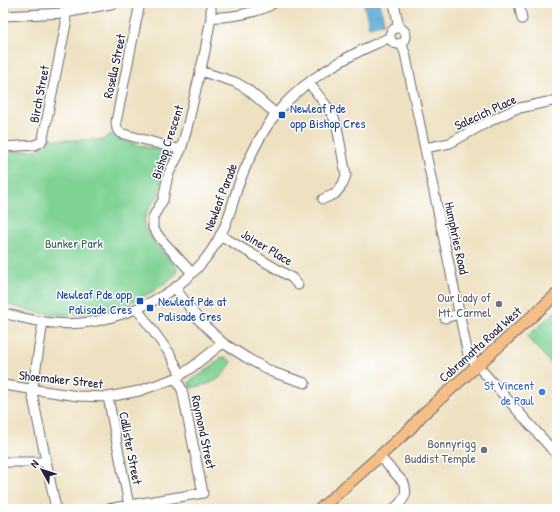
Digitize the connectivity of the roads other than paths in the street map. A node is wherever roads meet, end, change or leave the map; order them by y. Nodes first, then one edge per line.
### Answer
1 (115, 3) edge
2 (140, 3) edge
3 (211, 3) edge
4 (274, 3) edge
5 (394, 3) edge
6 (519, 3) edge
7 (65, 13) junction
8 (3, 16) edge
9 (210, 17) junction
10 (522, 19) dead end
11 (397, 28) junction
12 (390, 37) junction
13 (401, 43) junction
14 (200, 71) junction
15 (309, 82) junction
16 (557, 100) edge
17 (276, 114) junction
18 (3, 147) edge
19 (425, 148) junction
20 (180, 150) junction
21 (323, 198) dead end
22 (220, 235) junction
23 (192, 274) junction
24 (298, 285) dead end
25 (175, 288) junction
26 (557, 294) edge
27 (137, 309) junction
28 (3, 313) edge
29 (459, 314) junction
30 (445, 318) dead end
31 (43, 322) junction
32 (223, 343) junction
33 (477, 365) junction
34 (178, 376) junction
35 (305, 383) dead end
36 (3, 385) edge
37 (32, 390) junction
38 (108, 397) junction
39 (422, 414) junction
40 (557, 455) edge
41 (380, 456) junction
42 (3, 462) edge
43 (46, 462) junction
44 (129, 505) junction
45 (56, 509) edge
46 (110, 509) edge
47 (312, 509) edge
48 (320, 509) edge
49 (394, 509) edge

1 - 7 street
2 - 20 street, Rosella Street
3 - 9 street, Bishop Crescent
4 - 9 street
5 - 11 street
6 - 10 street
7 - 8 street
7 - 18 street, Birch Street
9 - 14 street, Bishop Crescent
11 - 12 street
11 - 13 street
12 - 13 street
12 - 15 street, Newleaf Parade
13 - 19 street, Humphries Road
14 - 17 street
14 - 20 street, Bishop Crescent
15 - 17 street, Newleaf Parade
15 - 21 street
16 - 19 street, Salecich Place
17 - 22 street, Newleaf Parade
19 - 29 street, Humphries Road
20 - 23 street, Bishop Crescent
22 - 23 street, Newleaf Parade
22 - 24 street, Joiner Place
23 - 25 street, Newleaf Parade
25 - 27 street, Newleaf Parade
25 - 32 street
26 - 33 main road, Cabramatta Road West
27 - 31 street, Newleaf Parade
27 - 34 street, Raymond Street
28 - 31 street, Newleaf Parade
29 - 30 street
29 - 33 street, Humphries Road
31 - 37 street
32 - 34 street, Shoemaker Street
32 - 35 street
33 - 39 main road, Cabramatta Road West
33 - 40 street, Humphries Road
34 - 38 street, Shoemaker Street
34 - 44 street, Raymond Street
36 - 37 street, Shoemaker Street
37 - 38 street, Shoemaker Street
37 - 43 street
38 - 44 street, Callister Street
39 - 41 main road, Cabramatta Road West
39 - 47 main road, Cabramatta Road West
41 - 48 main road, Cabramatta Road West
41 - 49 street
42 - 43 street
43 - 45 street
44 - 46 street

